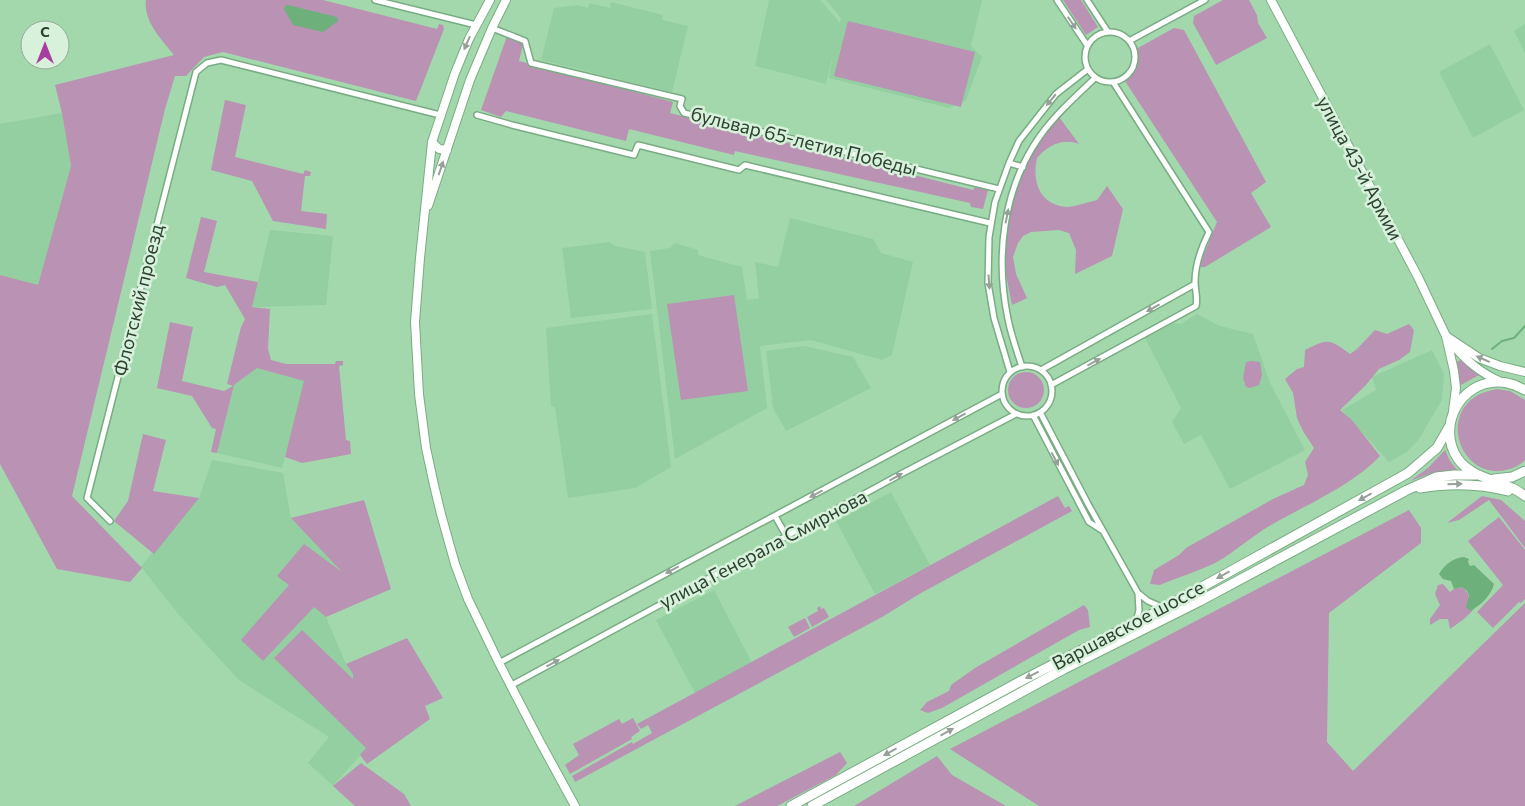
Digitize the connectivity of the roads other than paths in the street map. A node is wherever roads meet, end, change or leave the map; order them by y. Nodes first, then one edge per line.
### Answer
1 (375, 0) edge
2 (490, 0) edge
3 (505, 0) edge
4 (1057, 0) edge
5 (1087, 0) edge
6 (1206, 0) edge
7 (1271, 0) edge
8 (476, 25) junction
9 (492, 28) junction
10 (1108, 32) junction
11 (1128, 40) junction
12 (1088, 45) junction
13 (1088, 69) junction
14 (1095, 78) junction
15 (1113, 82) junction
16 (440, 115) junction
17 (477, 115) dead end
18 (432, 142) junction
19 (448, 150) junction
20 (1009, 163) junction
21 (1023, 167) junction
22 (999, 189) junction
23 (424, 220) junction
24 (990, 223) junction
25 (988, 251) junction
26 (1002, 252) junction
27 (1195, 284) junction
28 (1446, 336) junction
29 (1022, 367) junction
30 (1041, 370) junction
31 (1010, 372) junction
32 (1525, 372) edge
33 (1501, 382) junction
34 (1051, 386) junction
35 (1523, 388) edge
36 (1002, 394) junction
37 (1453, 411) junction
38 (1040, 412) junction
39 (1016, 414) junction
40 (1033, 416) junction
41 (1450, 427) junction
42 (1525, 471) edge
43 (1483, 477) junction
44 (1407, 490) junction
45 (1525, 497) edge
46 (1088, 504) junction
47 (1081, 508) junction
48 (775, 516) junction
49 (110, 521) dead end
50 (1104, 532) junction
51 (787, 537) junction
52 (1138, 593) junction
53 (1164, 608) junction
54 (1136, 623) junction
55 (499, 662) junction
56 (510, 686) junction
57 (575, 806) edge
58 (791, 806) edge
59 (812, 806) edge

1 - 8 street
2 - 8 main road
3 - 9 main road
4 -> 12 street
5 - 10 street
6 - 11 street
7 - 28 main road, улица 43-й Армии
8 -> 16 main road
9 - 19 main road
9 - 22 street, бульвар 65-летия Победы
10 - 11 street
10 - 12 street
11 - 15 street
12 - 13 street
13 - 14 street
13 -> 20 street
14 - 15 street
14 - 21 street
15 - 27 street
16 - 18 main road
16 - 49 street, Флотский проезд
17 - 24 street, бульвар 65-летия Победы
18 - 19 main road
18 - 23 main road
23 -> 19 main road
20 - 21 street
20 - 22 street
26 -> 21 street
22 - 24 street
23 - 55 main road
24 - 25 street
25 - 26 street
25 -> 31 street
26 - 29 street
27 -> 30 street
34 -> 27 street
32 -> 28 main road
28 - 33 main road, улица 43-й Армии
28 - 37 main road, улица 43-й Армии
29 - 30 street
29 - 31 street
30 - 34 street
31 - 36 street
33 - 35 main road
33 - 37 main road
34 - 38 street
36 - 39 street
36 -> 48 street, улица Генерала Смирнова
37 - 41 main road
38 - 40 street
38 - 46 street
39 - 40 street
51 -> 39 street, улица Генерала Смирнова
40 -> 47 street
41 - 43 main road
41 -> 53 main road, Варшавское шоссе
42 - 43 main road, Варшавское шоссе
43 - 44 main road, Варшавское шоссе
43 - 45 main road
44 -> 45 main road
59 -> 44 main road, Варшавское шоссе
46 - 47 street
46 - 50 street
47 - 50 street
48 - 51 street
48 -> 55 street, улица Генерала Смирнова
50 - 52 street
56 -> 51 street, улица Генерала Смирнова
52 - 53 street
52 - 54 street
53 - 54 main road, Варшавское шоссе
54 -> 58 main road, Варшавское шоссе
55 - 56 main road
56 - 57 main road

